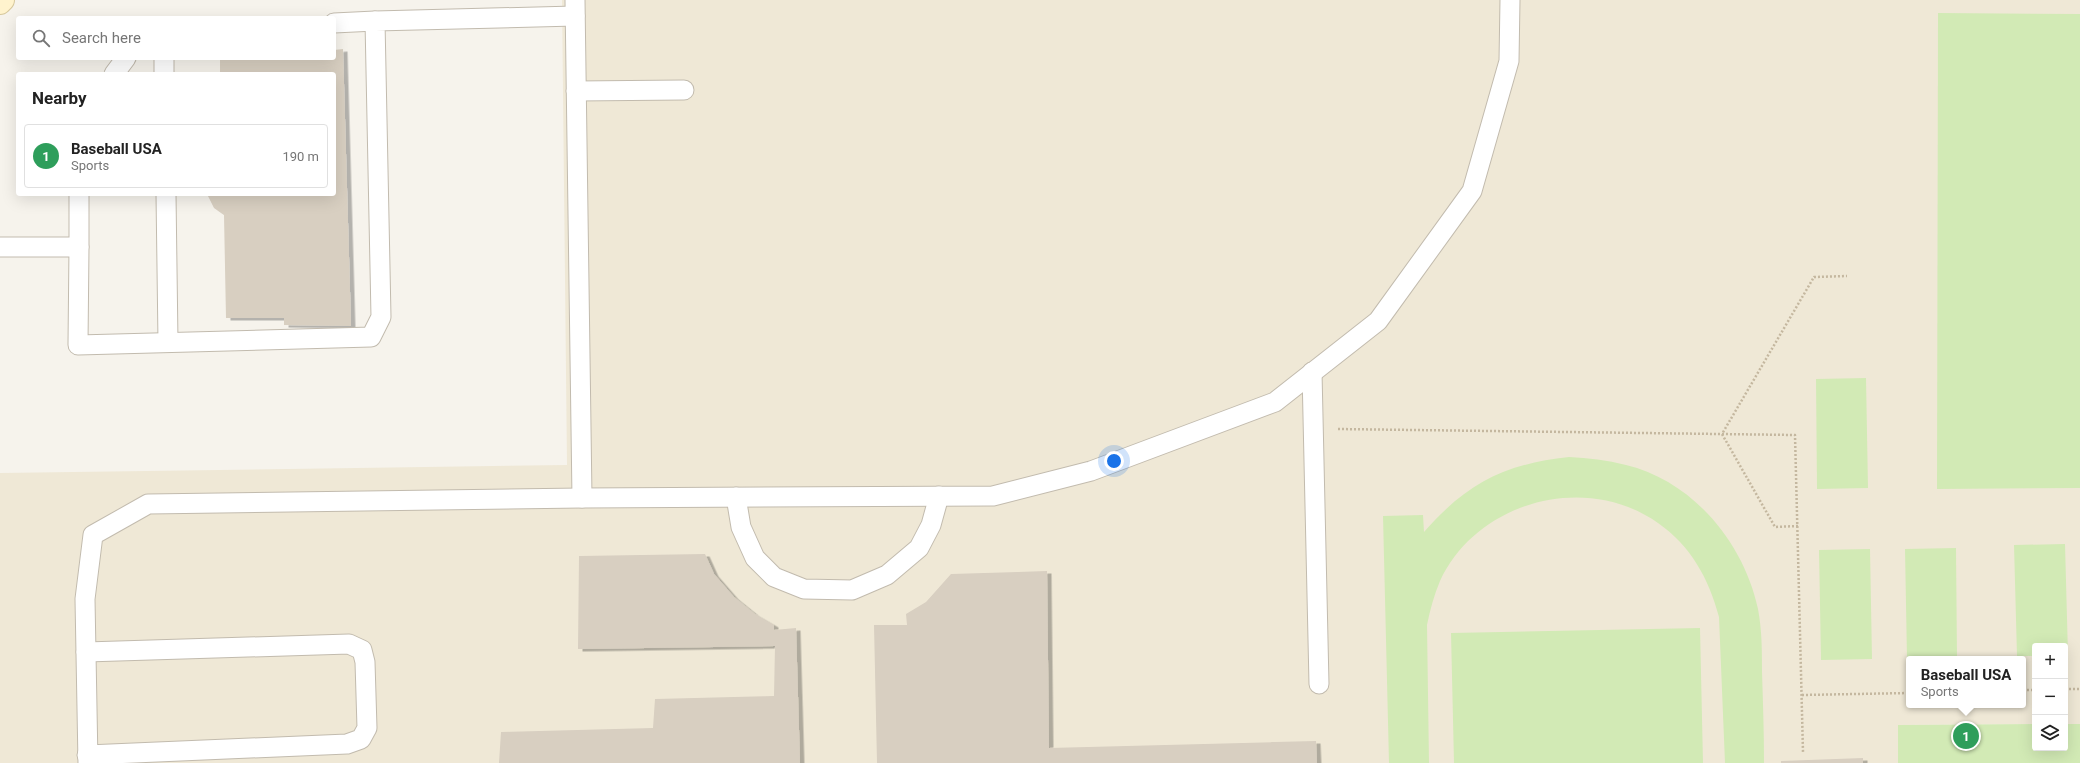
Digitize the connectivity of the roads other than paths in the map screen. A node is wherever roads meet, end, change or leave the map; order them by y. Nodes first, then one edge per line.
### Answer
1 (3, 0) edge
2 (1510, 0) edge
3 (0, 3) edge
4 (575, 8) edge
5 (375, 21) junction
6 (336, 23) edge
7 (124, 60) edge
8 (164, 60) edge
9 (116, 72) edge
10 (164, 72) edge
11 (684, 90) dead end
12 (576, 91) junction
13 (79, 196) edge
14 (166, 196) edge
15 (0, 247) edge
16 (79, 247) junction
17 (168, 342) junction
18 (1312, 372) junction
19 (939, 496) junction
20 (736, 497) junction
21 (582, 498) junction
22 (86, 652) junction
23 (1320, 684) dead end
24 (88, 759) edge

1 - 3 main road
2 - 18 lane
4 - 5 lane
4 - 12 lane
5 - 6 lane
5 - 17 lane
7 - 9 lane
8 - 10 lane
11 - 12 lane
12 - 21 lane
13 - 16 lane
14 - 17 lane
15 - 16 lane
16 - 17 lane
18 - 19 lane
18 - 23 lane
19 - 20 lane
19 - 20 lane
20 - 21 lane
21 - 22 lane
22 - 24 lane
22 - 24 lane

